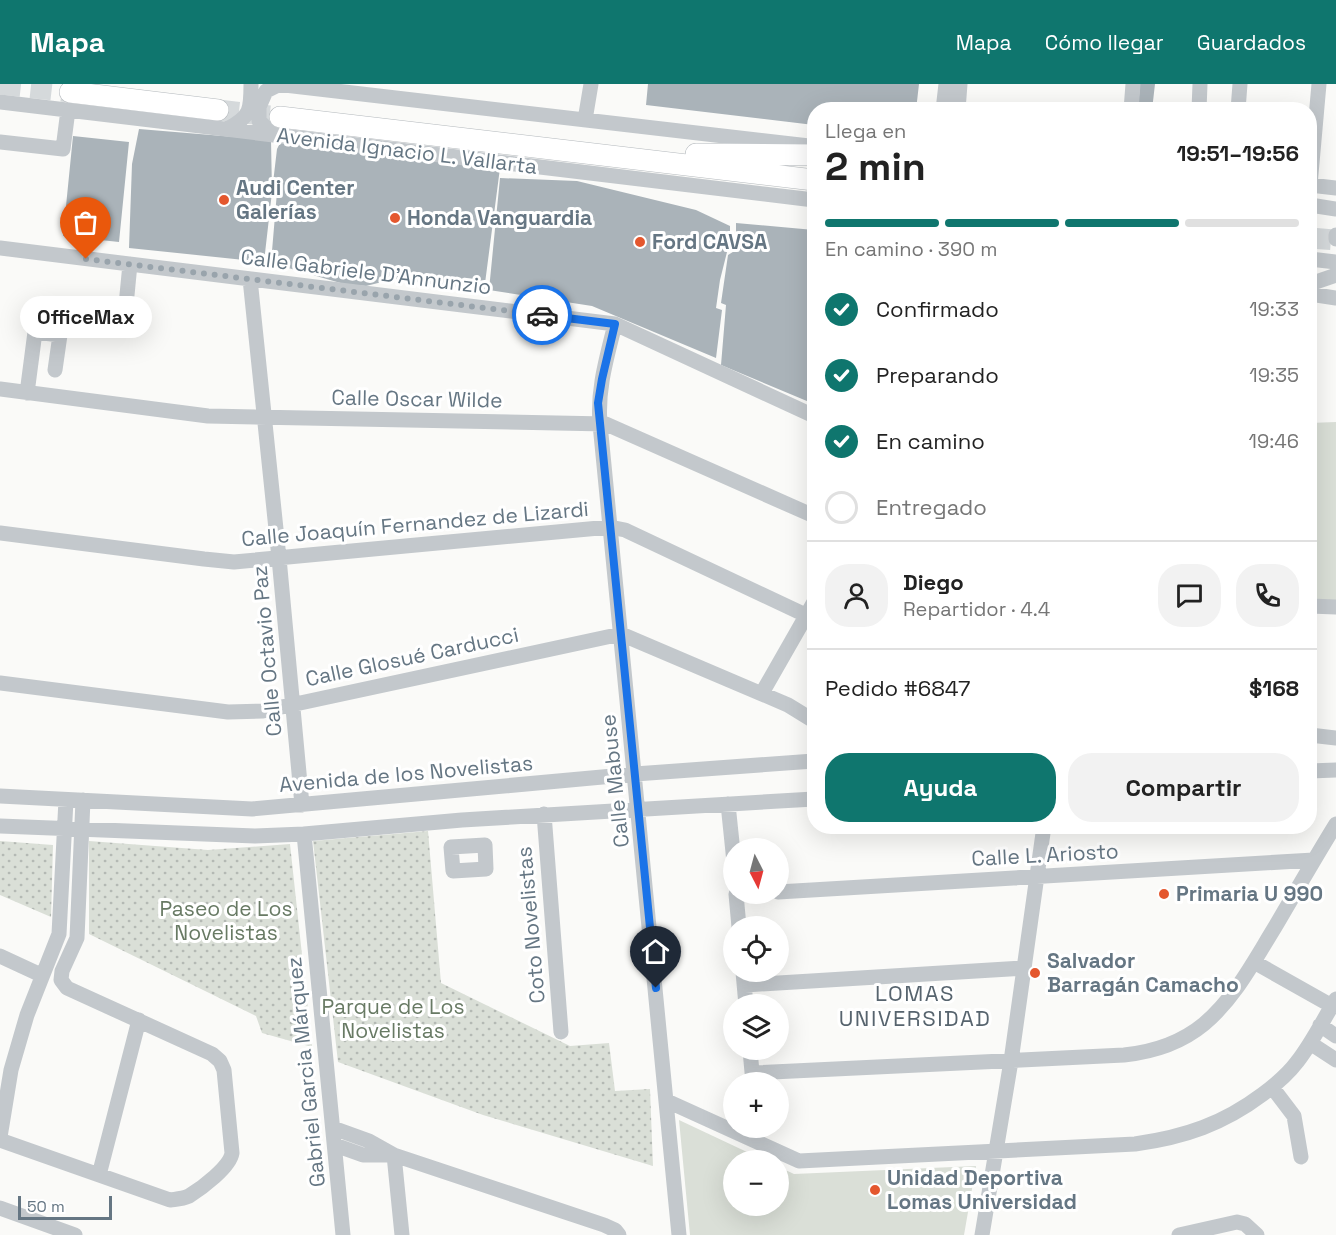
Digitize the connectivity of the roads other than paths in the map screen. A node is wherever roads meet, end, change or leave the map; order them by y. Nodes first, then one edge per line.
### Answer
1 (118, 84) edge
2 (251, 84) edge
3 (591, 84) edge
4 (946, 84) edge
5 (960, 84) edge
6 (1133, 84) edge
7 (1200, 84) edge
8 (1240, 84) edge
9 (1319, 84) edge
10 (69, 101) junction
11 (0, 102) edge
12 (944, 102) edge
13 (959, 102) edge
14 (1132, 102) edge
15 (1199, 102) edge
16 (1239, 102) edge
17 (278, 105) edge
18 (1317, 106) edge
19 (222, 112) junction
20 (585, 120) junction
21 (0, 141) edge
22 (807, 146) edge
23 (696, 154) junction
24 (807, 155) edge
25 (807, 167) edge
26 (764, 174) junction
27 (807, 179) edge
28 (1317, 186) edge
29 (1336, 188) edge
30 (807, 195) edge
31 (807, 197) edge
32 (1317, 207) edge
33 (1336, 208) edge
34 (0, 248) edge
35 (1317, 260) edge
36 (1336, 262) edge
37 (129, 264) junction
38 (1336, 275) edge
39 (250, 279) junction
40 (1317, 282) edge
41 (1317, 295) edge
42 (1336, 298) edge
43 (615, 324) junction
44 (124, 326) dead end
45 (55, 370) dead end
46 (0, 389) edge
47 (27, 393) junction
48 (807, 413) edge
49 (264, 417) junction
50 (600, 424) junction
51 (807, 513) edge
52 (610, 528) junction
53 (0, 533) edge
54 (279, 558) junction
55 (1317, 606) edge
56 (1336, 607) edge
57 (807, 610) edge
58 (807, 620) edge
59 (621, 634) junction
60 (0, 683) edge
61 (762, 693) junction
62 (293, 704) junction
63 (807, 717) edge
64 (1317, 736) edge
65 (1336, 738) edge
66 (807, 762) edge
67 (1336, 770) edge
68 (1317, 771) edge
69 (635, 774) junction
70 (0, 796) edge
71 (807, 799) edge
72 (66, 800) junction
73 (83, 800) junction
74 (728, 804) junction
75 (302, 805) junction
76 (639, 808) junction
77 (544, 814) junction
78 (462, 820) junction
79 (1336, 824) edge
80 (0, 826) edge
81 (65, 828) junction
82 (82, 829) junction
83 (304, 834) junction
84 (1043, 834) edge
85 (732, 838) edge
86 (464, 846) dead end
87 (1314, 860) junction
88 (1038, 877) junction
89 (789, 891) edge
90 (0, 956) edge
91 (1254, 962) junction
92 (1024, 968) junction
93 (41, 975) junction
94 (789, 976) edge
95 (1334, 1003) edge
96 (139, 1020) junction
97 (1320, 1025) junction
98 (561, 1032) dead end
99 (1336, 1036) edge
100 (1310, 1043) junction
101 (1336, 1060) edge
102 (1011, 1061) junction
103 (789, 1076) edge
104 (1272, 1087) junction
105 (666, 1101) junction
106 (723, 1123) edge
107 (333, 1128) junction
108 (0, 1138) edge
109 (761, 1138) edge
110 (334, 1145) junction
111 (996, 1151) junction
112 (394, 1155) junction
113 (1301, 1157) dead end
114 (99, 1175) junction
115 (0, 1208) edge
116 (75, 1235) edge
117 (343, 1235) edge
118 (402, 1235) edge
119 (619, 1235) edge
120 (679, 1235) edge
121 (982, 1235) edge
122 (1179, 1235) edge
123 (1257, 1235) edge

1 - 19 highway, Avenida Ignacio L. Vallarta
2 - 19 street
3 - 20 street
4 - 12 street
5 - 13 street
6 - 14 street
7 - 15 street
8 - 16 street
9 - 18 street
10 - 11 street, Avenida Ignacio L. Vallarta
10 - 19 highway, Avenida Ignacio L. Vallarta
10 - 21 street
17 - 19 street, Avenida Ignacio L. Vallarta
17 - 20 street, Avenida Ignacio L. Vallarta
17 - 23 highway, Avenida Ignacio L. Vallarta
17 - 26 highway, Avenida Ignacio L. Vallarta
17 - 31 street, Avenida Ignacio L. Vallarta
20 - 22 street, Avenida Ignacio L. Vallarta
23 - 24 highway
23 - 25 highway, Avenida Ignacio L. Vallarta
26 - 27 highway, Avenida Ignacio L. Vallarta
26 - 30 highway
28 - 29 street
32 - 33 street
34 - 37 street, Calle Gabriele D'Annunzio
35 - 36 street
37 - 39 street, Calle Gabriele D'Annunzio
37 - 44 street
38 - 40 street
39 - 43 street, Calle Gabriele D'Annunzio
39 - 49 street, Calle Octavio Paz
41 - 42 street
43 - 48 street, Calle Gabriele D'Annunzio
43 - 50 street, Calle Mabuse
45 - 47 street
46 - 47 street, Calle Oscar Wilde
47 - 49 street, Calle Oscar Wilde
49 - 50 street, Calle Oscar Wilde
49 - 54 street, Calle Octavio Paz
50 - 51 street, Calle Oscar Wilde
50 - 52 street, Calle Mabuse
52 - 54 street, Calle Joaquín Fernandez de Lizardi
52 - 57 street, Calle Joaquín Fernandez de Lizardi
52 - 59 street, Calle Mabuse
53 - 54 street, Calle Joaquín Fernandez de Lizardi
54 - 62 street, Calle Octavio Paz
55 - 56 street
58 - 61 street
59 - 61 street
59 - 62 street, Calle Glosué Carducci
59 - 69 street, Calle Mabuse
60 - 62 street, Calle Glosué Carducci
61 - 63 street
62 - 75 street, Calle Octavio Paz
64 - 65 street
66 - 69 street, Avenida de los Novelistas
67 - 68 street
69 - 75 street, Avenida de los Novelistas
69 - 76 street, Calle Mabuse
70 - 72 street, Avenida de los Novelistas
71 - 74 street
72 - 73 street, Avenida de los Novelistas
72 - 81 street
73 - 75 street, Avenida de los Novelistas
73 - 82 street
74 - 76 street
74 - 85 street
76 - 77 street
76 - 105 street, Calle Mabuse
77 - 78 street
77 - 98 street, Coto Novelistas
78 - 83 street
78 - 86 street
79 - 87 street
80 - 81 street
81 - 82 street
81 - 93 street
82 - 83 street
82 - 96 street
83 - 107 street, Gabriel Garcia Márquez
84 - 88 street
87 - 88 street, Calle L. Ariosto
87 - 91 street
88 - 89 street, Calle L. Ariosto
88 - 92 street
90 - 93 street
91 - 95 street
91 - 102 street
92 - 94 street
92 - 102 street
93 - 108 street
95 - 97 street
96 - 114 street
96 - 114 street
97 - 99 street
97 - 100 street
100 - 101 street
100 - 104 street
102 - 103 street
102 - 111 street
104 - 111 street
104 - 113 street
105 - 106 street
105 - 120 street, Calle Mabuse
107 - 110 street, Gabriel Garcia Márquez
107 - 112 street
108 - 114 street
109 - 111 street
110 - 112 street
110 - 117 street, Gabriel Garcia Márquez
111 - 121 street
112 - 118 street
112 - 119 street
115 - 116 street
122 - 123 street

